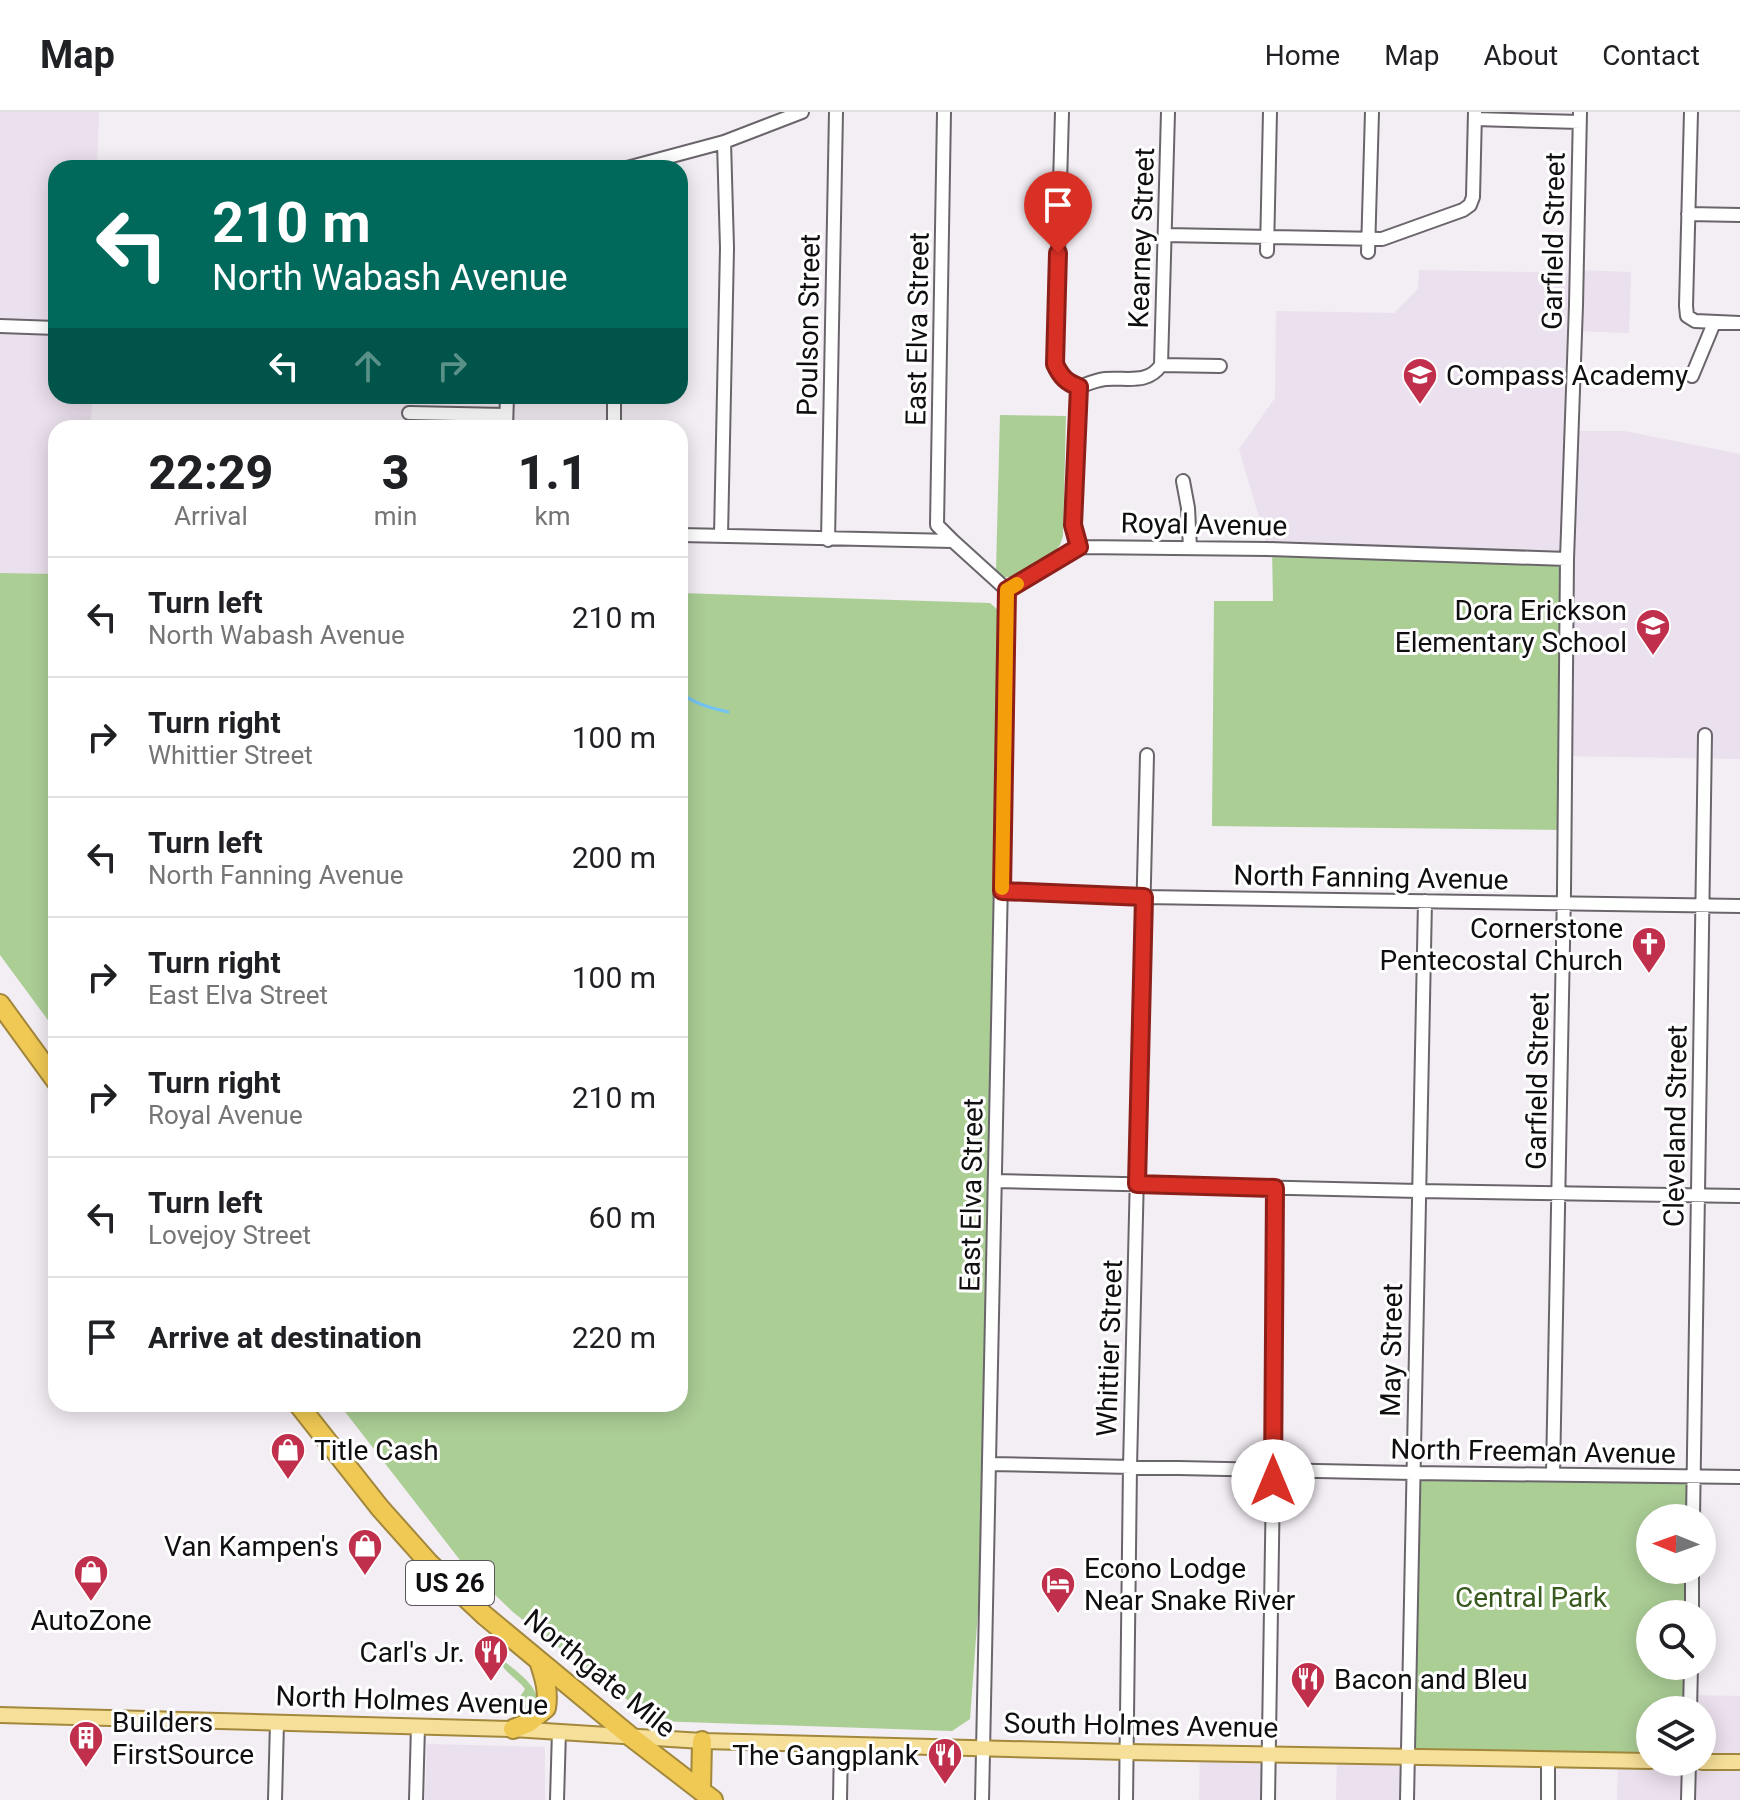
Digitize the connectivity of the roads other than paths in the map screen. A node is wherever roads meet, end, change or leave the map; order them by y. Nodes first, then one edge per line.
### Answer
1 (802, 112) edge
2 (836, 112) edge
3 (944, 112) edge
4 (1062, 112) edge
5 (1168, 112) edge
6 (1270, 112) edge
7 (1372, 112) edge
8 (1691, 112) edge
9 (1475, 116) edge
10 (1580, 117) edge
11 (724, 142) junction
12 (657, 160) edge
13 (1688, 214) junction
14 (1740, 215) edge
15 (1165, 235) junction
16 (1267, 245) junction
17 (1368, 246) junction
18 (1714, 323) junction
19 (1740, 323) edge
20 (0, 326) edge
21 (48, 328) edge
22 (1161, 365) junction
23 (1220, 366) dead end
24 (1692, 376) dead end
25 (1079, 387) junction
26 (409, 413) dead end
27 (484, 420) edge
28 (1183, 481) dead end
29 (688, 535) edge
30 (721, 536) junction
31 (828, 540) junction
32 (953, 541) junction
33 (1079, 547) junction
34 (1190, 548) junction
35 (1567, 559) junction
36 (1007, 590) junction
37 (1705, 735) dead end
38 (1147, 755) dead end
39 (1002, 891) junction
40 (1144, 897) junction
41 (1425, 901) junction
42 (1563, 903) junction
43 (1703, 905) junction
44 (1740, 906) edge
45 (0, 1004) edge
46 (48, 1070) edge
47 (995, 1181) junction
48 (1137, 1184) junction
49 (1275, 1188) junction
50 (1418, 1191) junction
51 (1559, 1194) junction
52 (1697, 1196) junction
53 (1740, 1196) edge
54 (304, 1412) edge
55 (989, 1464) junction
56 (1130, 1467) junction
57 (1273, 1470) junction
58 (1413, 1473) junction
59 (1553, 1474) junction
60 (1694, 1477) junction
61 (1740, 1477) edge
62 (1693, 1504) edge
63 (539, 1661) junction
64 (0, 1715) edge
65 (277, 1722) junction
66 (418, 1726) junction
67 (513, 1729) junction
68 (559, 1731) junction
69 (630, 1736) junction
70 (702, 1741) junction
71 (841, 1744) junction
72 (983, 1748) junction
73 (1127, 1752) junction
74 (1268, 1755) junction
75 (1408, 1757) junction
76 (1548, 1759) junction
77 (1636, 1761) edge
78 (1716, 1762) edge
79 (1740, 1762) edge
80 (1689, 1776) edge
81 (705, 1797) edge
82 (275, 1800) edge
83 (416, 1800) edge
84 (557, 1800) edge
85 (840, 1800) edge
86 (982, 1800) edge
87 (1126, 1800) edge
88 (1268, 1800) edge
89 (1407, 1800) edge
90 (1548, 1800) edge
91 (1688, 1800) edge

1 - 11 street
2 - 31 street, Poulson Street
3 - 32 street, East Elva Street
4 - 25 street
5 - 15 street, Kearney Street
6 - 16 street
7 - 17 street
8 - 13 street
9 - 10 street
9 - 17 street
10 - 35 street, Garfield Street
11 - 12 street
11 - 30 street
13 - 14 street
13 - 18 street
15 - 16 street
15 - 22 street, Kearney Street
16 - 17 street
18 - 19 street
18 - 24 street
20 - 21 street
22 - 23 street
22 - 25 street
25 - 33 street
26 - 27 street
28 - 34 street
29 - 30 street
30 - 31 street
31 - 32 street
32 - 36 street
33 - 34 street, Royal Avenue
33 - 36 street, Royal Avenue
34 - 35 street, Royal Avenue
35 - 42 street, Garfield Street
36 - 39 street, East Elva Street
37 - 43 street, Cleveland Street
38 - 40 street, Whittier Street
39 - 40 street, North Fanning Avenue
39 - 47 street, East Elva Street
40 - 41 street, North Fanning Avenue
40 - 48 street, Whittier Street
41 - 42 street, North Fanning Avenue
41 - 50 street, May Street
42 - 43 street, North Fanning Avenue
42 - 51 street, Garfield Street
43 - 44 street, North Fanning Avenue
43 - 52 street, Cleveland Street
45 - 46 highway
47 - 48 street
47 - 55 street, East Elva Street
48 - 49 street
48 - 56 street, Whittier Street
49 - 50 street
49 - 57 street
50 - 51 street
50 - 58 street, May Street
51 - 52 street
51 - 59 street, Garfield Street
52 - 53 street
52 - 60 street, Cleveland Street
54 - 63 highway, Northgate Mile / US 26
55 - 56 street, North Freeman Avenue
55 - 72 street, East Elva Street
56 - 57 street, North Freeman Avenue
56 - 73 street, Whittier Street
57 - 58 street, North Freeman Avenue
57 - 74 street
58 - 59 street, North Freeman Avenue
58 - 75 street, May Street
59 - 60 street, North Freeman Avenue
60 - 61 street, North Freeman Avenue
60 - 62 street, Cleveland Street
63 - 67 highway
63 - 69 highway, Northgate Mile / US 26
64 - 65 main road, North Holmes Avenue
65 - 66 main road, North Holmes Avenue
65 - 82 street
66 - 67 main road, North Holmes Avenue
66 - 83 street
67 - 68 main road, North Holmes Avenue
68 - 69 main road, North Holmes Avenue
68 - 84 street
69 - 70 main road, South Holmes Avenue
69 - 81 highway, Northgate Mile / US 26
70 - 71 main road, South Holmes Avenue
70 - 81 highway
71 - 72 main road, South Holmes Avenue
71 - 85 street
72 - 73 main road, South Holmes Avenue
72 - 86 street, East Elva Street
73 - 74 main road, South Holmes Avenue
73 - 87 street, Whittier Street
74 - 75 main road, South Holmes Avenue
74 - 88 street
75 - 76 main road, South Holmes Avenue
75 - 89 street, May Street
76 - 77 main road, South Holmes Avenue
76 - 90 street
78 - 79 main road
80 - 91 street

